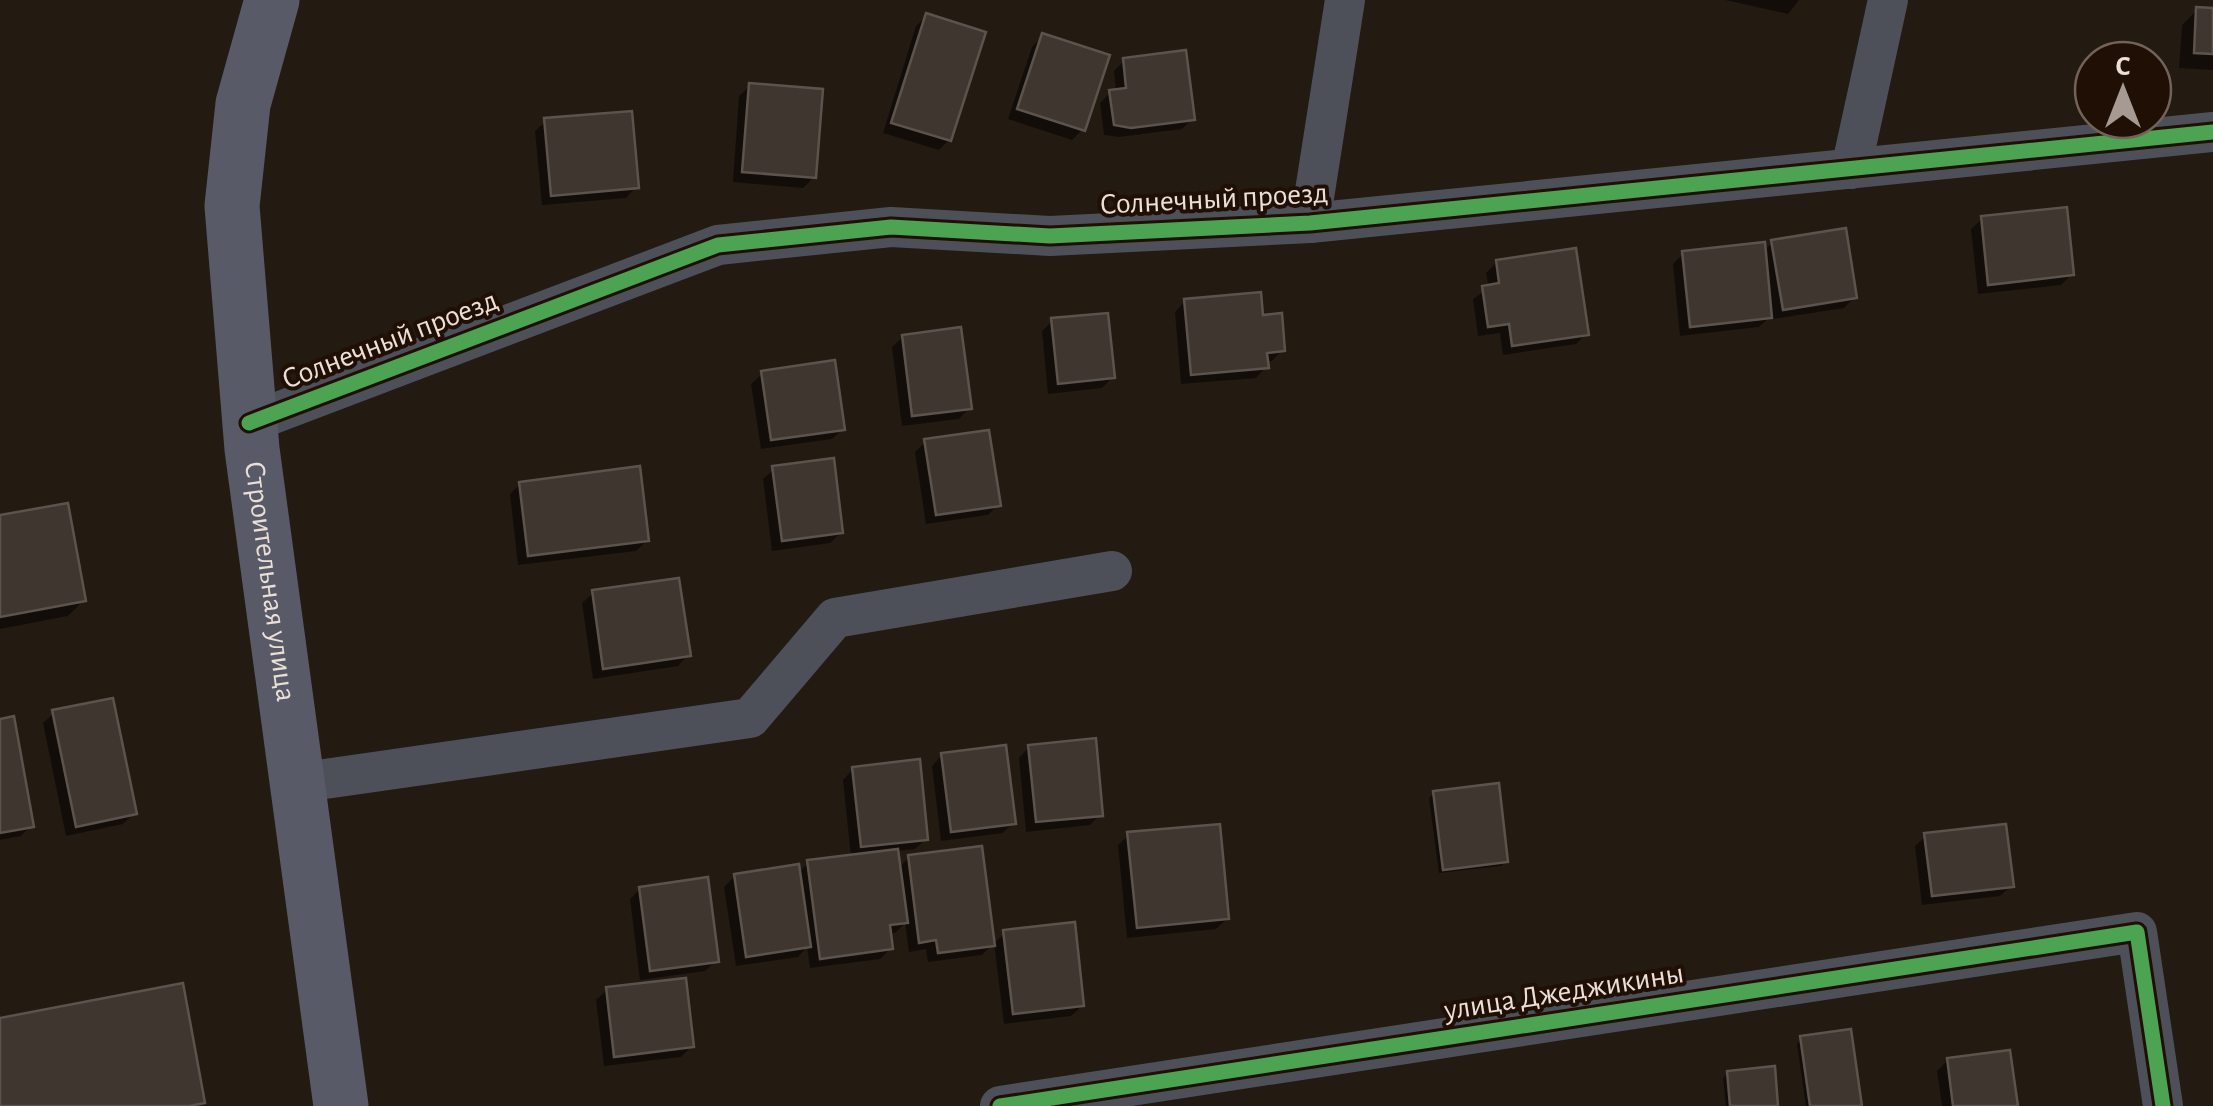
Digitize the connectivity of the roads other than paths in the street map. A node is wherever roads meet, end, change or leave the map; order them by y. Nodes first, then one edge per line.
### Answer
1 (272, 0) edge
2 (1345, 0) edge
3 (1888, 0) edge
4 (2213, 132) edge
5 (1852, 168) junction
6 (1310, 223) junction
7 (248, 423) junction
8 (1112, 572) dead end
9 (297, 784) junction
10 (341, 1106) edge
11 (1000, 1106) edge
12 (2163, 1106) edge

1 - 7 street, Строительная улица
2 - 6 street
3 - 5 street
4 - 5 street, Солнечный проезд
5 - 6 street, Солнечный проезд
6 - 7 street, Солнечный проезд
7 - 9 street, Строительная улица
8 - 9 street
9 - 10 street, Строительная улица
11 - 12 street, улица Джеджикины

